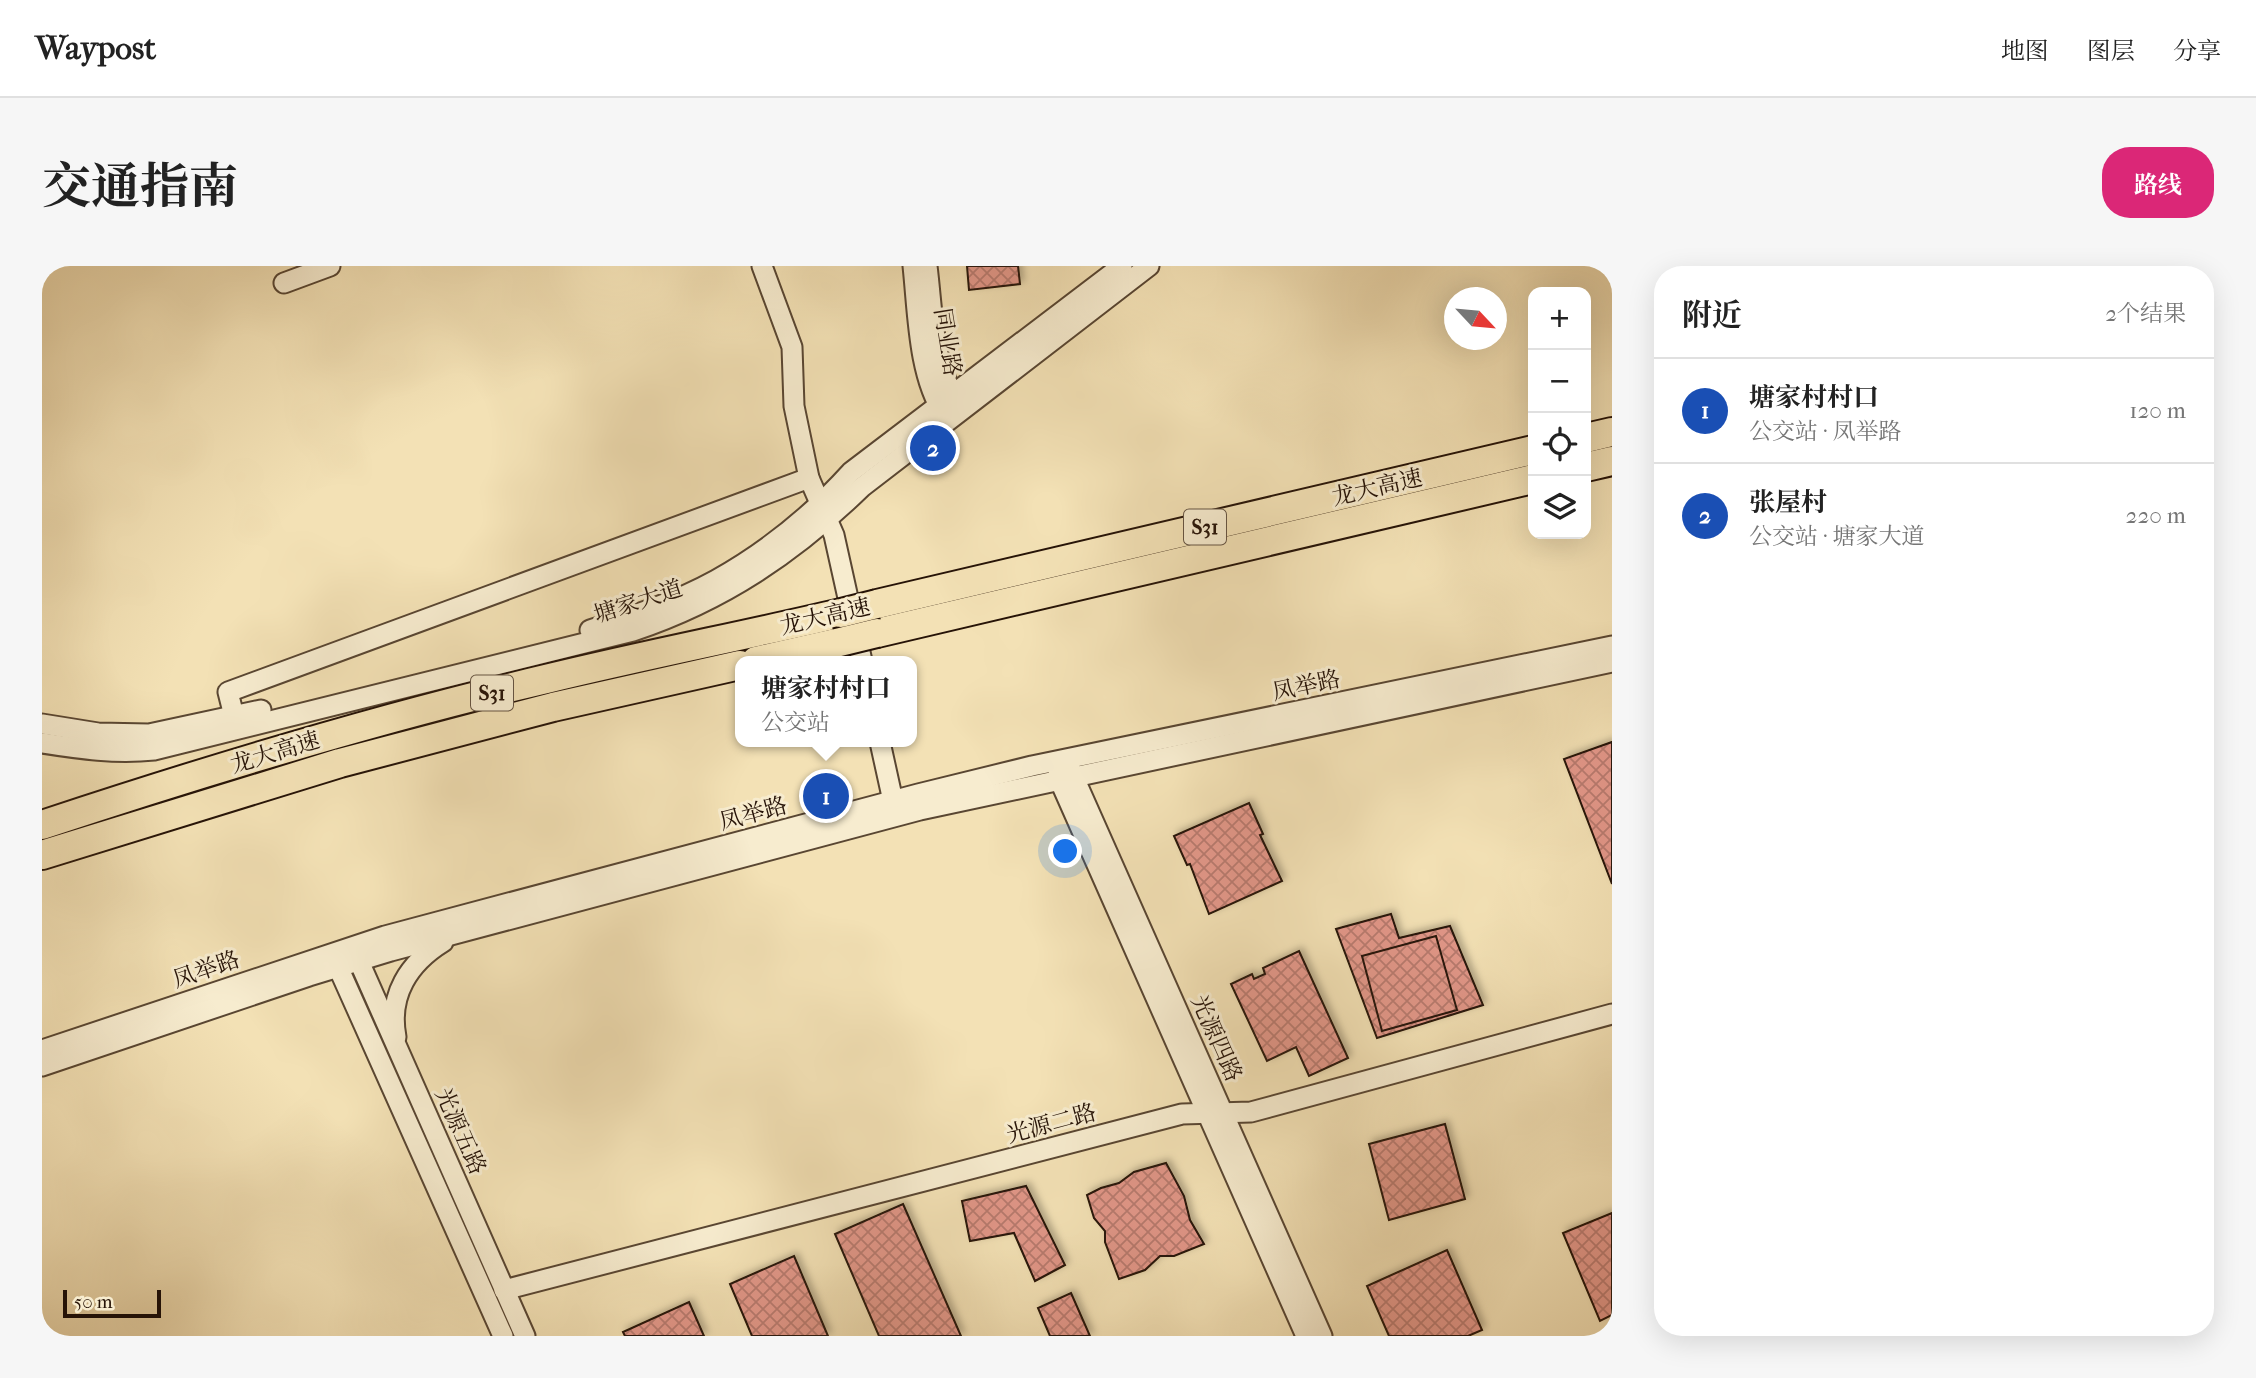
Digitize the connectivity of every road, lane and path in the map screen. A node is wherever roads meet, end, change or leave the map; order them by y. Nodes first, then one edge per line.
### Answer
1 (330, 266) edge
2 (762, 266) edge
3 (913, 266) edge
4 (927, 266) edge
5 (1122, 266) edge
6 (1149, 266) edge
7 (284, 283) dead end
8 (950, 408) junction
9 (1612, 432) edge
10 (1591, 437) edge
11 (1528, 451) edge
12 (1612, 461) edge
13 (1591, 466) edge
14 (809, 478) junction
15 (1528, 481) edge
16 (824, 513) junction
17 (1612, 646) edge
18 (778, 656) edge
19 (861, 656) edge
20 (1612, 662) edge
21 (735, 666) edge
22 (234, 716) junction
23 (42, 724) edge
24 (42, 743) edge
25 (881, 747) edge
26 (1065, 769) junction
27 (893, 801) junction
28 (42, 825) edge
29 (42, 855) edge
30 (466, 931) junction
31 (347, 956) junction
32 (1612, 1014) edge
33 (42, 1050) edge
34 (400, 1053) junction
35 (42, 1066) edge
36 (1215, 1113) junction
37 (505, 1290) junction
38 (503, 1336) edge
39 (525, 1336) edge
40 (1306, 1336) edge
41 (1322, 1336) edge

1 - 7 street
2 - 14 street
3 - 8 street, 同业路
4 - 8 street, 同业路
5 - 8 street, 塘家大道
6 - 8 street, 塘家大道
8 - 16 street, 塘家大道
9 - 10 highway
11 - 28 highway, 龙大高速 / S31, bridge
12 - 13 highway
14 - 16 street
14 - 22 street
15 - 18 highway, 龙大高速 / S31, bridge
16 - 19 street
16 - 22 street, 塘家大道
16 - 24 street, 塘家大道
17 - 26 street, 凤举路
20 - 26 street, 凤举路
21 - 29 highway, 龙大高速 / S31
22 - 23 street, 塘家大道
25 - 27 street
26 - 27 street, 凤举路
26 - 30 street, 凤举路
26 - 36 street, 光源四路
27 - 31 street, 凤举路
30 - 31 street, 凤举路
30 - 34 street
31 - 33 street, 凤举路
31 - 34 street, 光源五路
31 - 35 street, 凤举路
31 - 38 street, 光源五路
32 - 36 street, 光源二路
34 - 37 street, 光源五路
36 - 37 street, 光源二路
36 - 40 street, 光源四路
36 - 41 street, 光源四路
37 - 39 street, 光源五路

